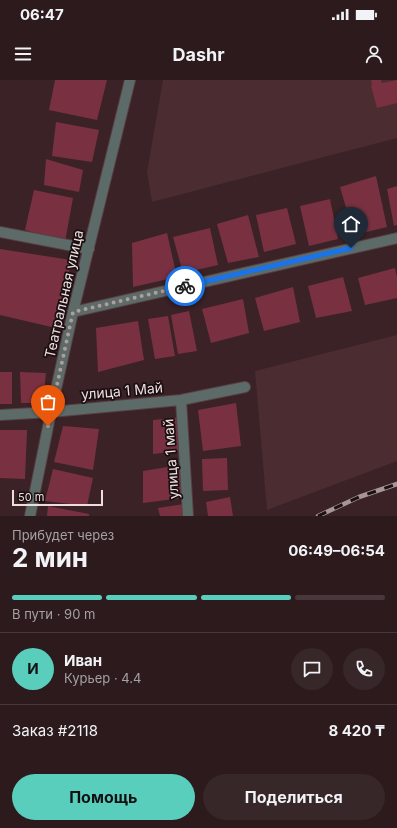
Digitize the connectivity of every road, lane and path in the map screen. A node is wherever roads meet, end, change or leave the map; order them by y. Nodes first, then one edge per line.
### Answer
1 (130, 80) edge
2 (0, 232) edge
3 (397, 238) edge
4 (89, 249) junction
5 (73, 312) junction
6 (245, 387) dead end
7 (181, 400) junction
8 (51, 412) junction
9 (0, 415) edge
10 (30, 516) edge
11 (188, 516) edge

1 - 4 street, Театральная улица
2 - 4 street
3 - 5 street
4 - 5 street, Театральная улица
5 - 8 street, Театральная улица
6 - 7 street, улица 1 Май
7 - 8 street, улица 1 Май
7 - 11 street, улица 1 май
8 - 9 street, улица 1 Май
8 - 10 street, Театральная улица

